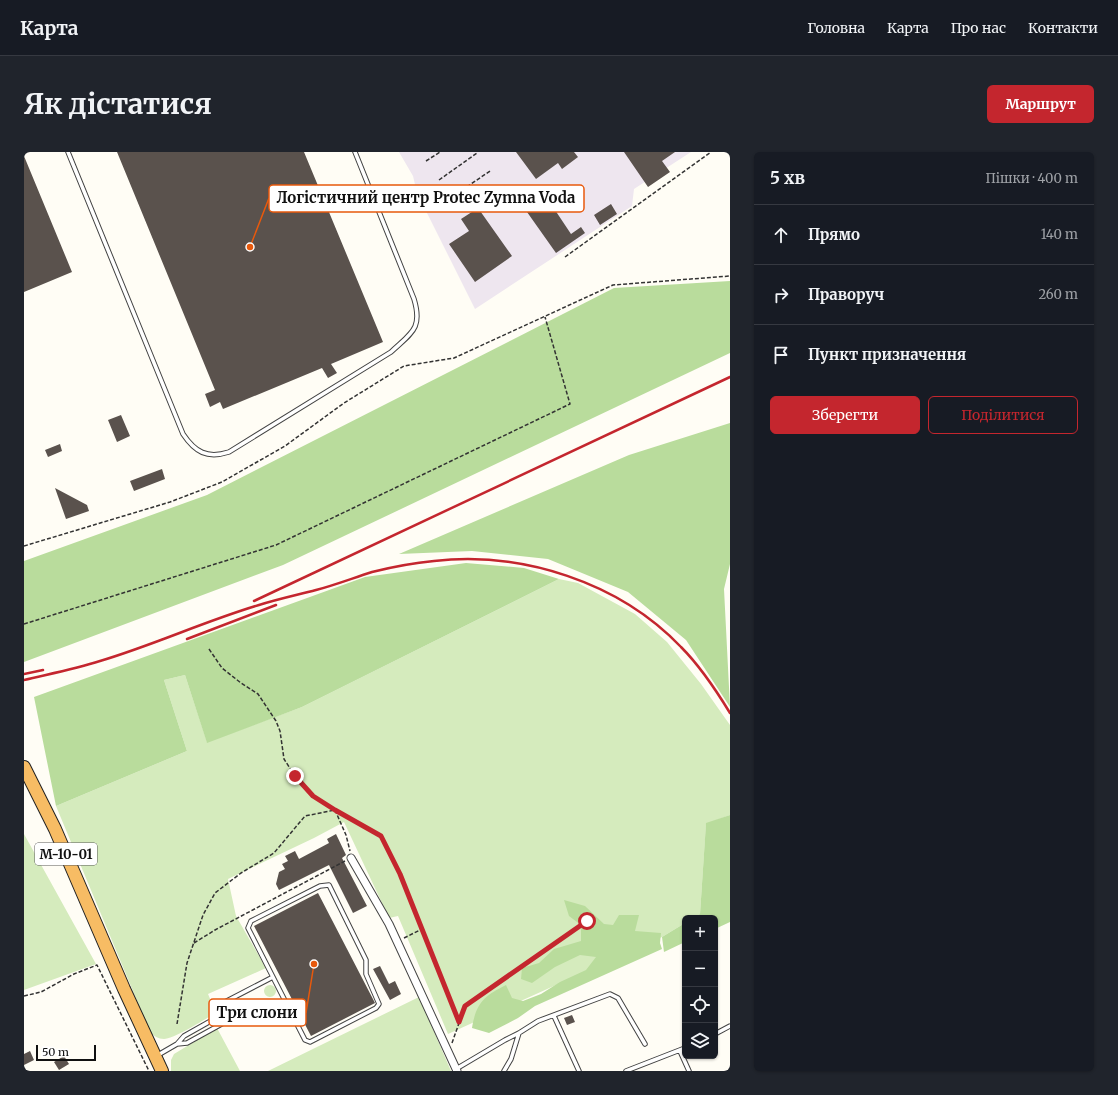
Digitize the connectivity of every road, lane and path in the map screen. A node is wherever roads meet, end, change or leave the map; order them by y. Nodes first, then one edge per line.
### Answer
1 (68, 152) edge
2 (355, 152) edge
3 (440, 152) edge
4 (711, 152) edge
5 (477, 153) dead end
6 (426, 161) dead end
7 (490, 171) dead end
8 (439, 180) dead end
9 (452, 198) dead end
10 (565, 257) dead end
11 (730, 276) edge
12 (544, 317) junction
13 (24, 546) edge
14 (24, 624) edge
15 (209, 649) dead end
16 (24, 766) edge
17 (335, 810) junction
18 (351, 858) junction
19 (587, 921) dead end
20 (423, 929) junction
21 (397, 941) junction
22 (194, 943) junction
23 (273, 977) junction
24 (24, 996) edge
25 (223, 1014) junction
26 (554, 1016) junction
27 (459, 1022) junction
28 (177, 1024) dead end
29 (730, 1026) edge
30 (718, 1032) edge
31 (519, 1033) junction
32 (177, 1044) junction
33 (645, 1044) dead end
34 (680, 1051) joint
35 (448, 1053) junction
36 (155, 1057) junction
37 (456, 1070) edge
38 (149, 1071) edge
39 (162, 1071) edge
40 (504, 1071) edge
41 (579, 1071) edge
42 (626, 1071) edge
43 (689, 1071) edge

1 - 2 lane
3 - 6 path
4 - 10 path
5 - 8 path
7 - 9 path
11 - 12 path
12 - 13 path
12 - 14 path
15 - 17 path
16 - 36 highway, М-10-01
17 - 18 path
17 - 20 path
17 - 22 path
18 - 21 street
18 - 22 path
19 - 27 path
20 - 21 path
20 - 27 path
21 - 35 street
22 - 28 path
23 - 23 lane
23 - 25 lane
24 - 38 path
25 - 32 lane
25 - 32 lane
26 - 31 lane
26 - 33 lane
26 - 41 lane
27 - 35 path
29 - 30 lane
31 - 37 lane
31 - 40 lane
32 - 36 lane
34 - 42 lane
34 - 43 lane
35 - 37 street
36 - 39 highway, М-10-01

